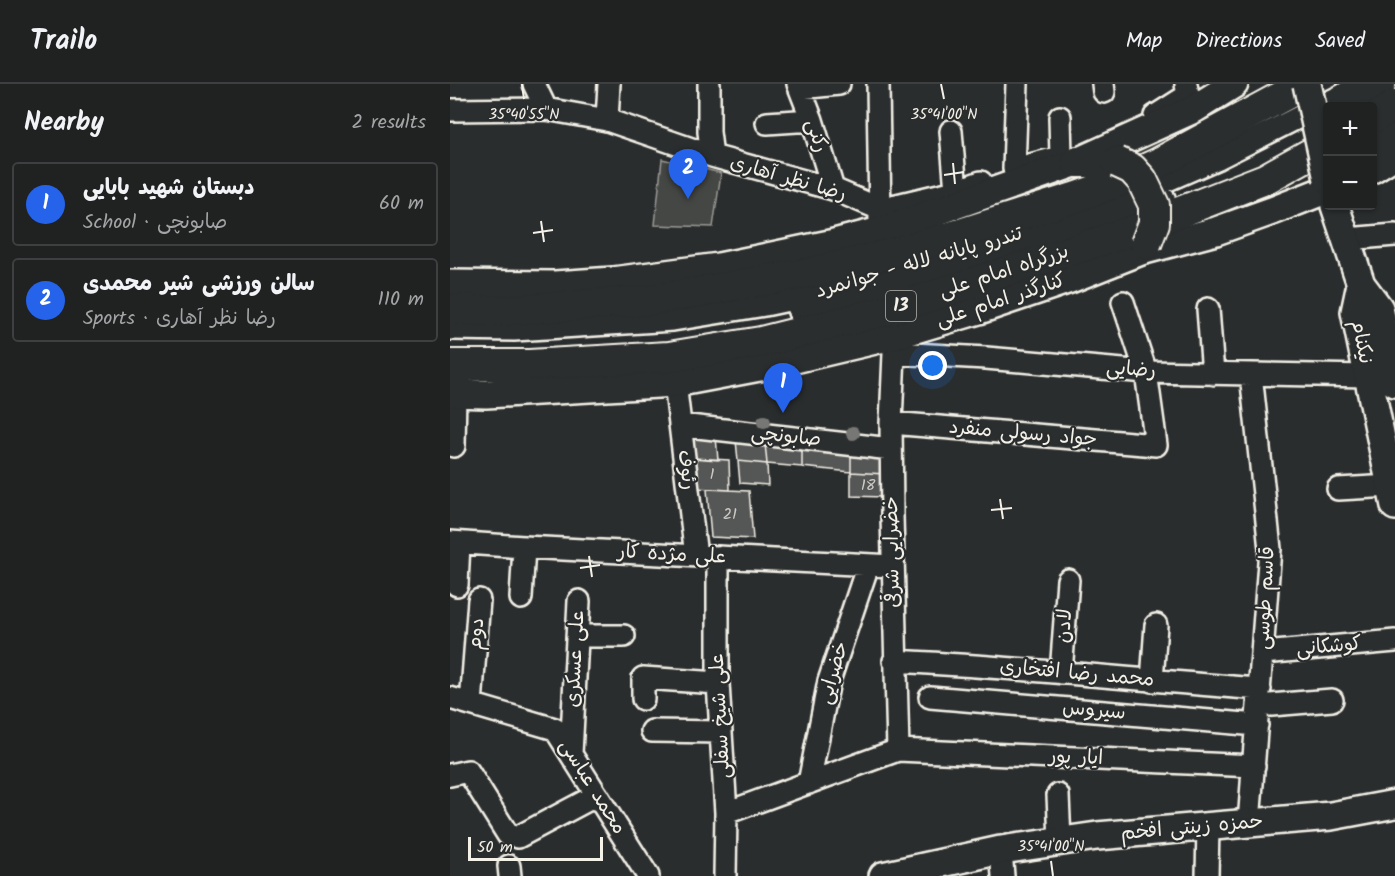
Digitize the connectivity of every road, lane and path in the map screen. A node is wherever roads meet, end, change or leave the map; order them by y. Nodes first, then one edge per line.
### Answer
1 (534, 84) edge
2 (609, 84) edge
3 (709, 84) edge
4 (839, 84) edge
5 (878, 84) edge
6 (1017, 84) edge
7 (1186, 84) edge
8 (1234, 84) edge
9 (1287, 84) edge
10 (1306, 84) edge
11 (1359, 84) edge
12 (1385, 84) edge
13 (799, 86) edge
14 (1357, 102) edge
15 (1395, 105) edge
16 (546, 109) junction
17 (450, 110) edge
18 (1249, 115) junction
19 (1060, 117) dead end
20 (1377, 117) edge
21 (607, 120) junction
22 (812, 120) junction
23 (1323, 121) edge
24 (767, 123) dead end
25 (1395, 128) edge
26 (951, 131) dead end
27 (1377, 139) edge
28 (1323, 147) edge
29 (1395, 155) edge
30 (712, 156) junction
31 (1323, 157) edge
32 (1069, 159) junction
33 (1323, 164) edge
34 (1377, 166) edge
35 (1006, 172) junction
36 (1265, 179) junction
37 (833, 189) junction
38 (956, 190) junction
39 (1323, 191) edge
40 (1336, 210) edge
41 (882, 219) junction
42 (1395, 235) edge
43 (1347, 239) junction
44 (1143, 247) junction
45 (450, 284) edge
46 (1123, 302) dead end
47 (450, 309) edge
48 (1208, 309) dead end
49 (450, 329) edge
50 (450, 342) edge
51 (893, 345) junction
52 (1146, 372) junction
53 (1387, 372) edge
54 (1213, 374) junction
55 (1251, 374) junction
56 (675, 383) junction
57 (452, 384) edge
58 (891, 423) junction
59 (680, 425) junction
60 (454, 446) dead end
61 (891, 448) junction
62 (1338, 489) dead end
63 (1393, 496) edge
64 (455, 543) edge
65 (524, 548) junction
66 (696, 556) junction
67 (718, 557) junction
68 (868, 565) junction
69 (893, 566) junction
70 (1068, 580) dead end
71 (457, 585) dead end
72 (521, 598) dead end
73 (479, 600) dead end
74 (579, 601) dead end
75 (1156, 625) dead end
76 (578, 636) junction
77 (624, 636) dead end
78 (1395, 641) edge
79 (1263, 653) junction
80 (894, 661) junction
81 (1061, 673) junction
82 (1152, 681) junction
83 (718, 683) junction
84 (930, 697) dead end
85 (450, 698) edge
86 (643, 699) dead end
87 (1332, 700) dead end
88 (471, 704) junction
89 (1258, 706) junction
90 (652, 731) dead end
91 (721, 732) junction
92 (898, 750) junction
93 (571, 754) junction
94 (1254, 766) junction
95 (450, 775) edge
96 (809, 783) junction
97 (597, 795) junction
98 (1059, 795) dead end
99 (1395, 804) edge
100 (726, 813) junction
101 (1249, 823) junction
102 (1208, 826) junction
103 (1060, 841) junction
104 (1002, 863) edge
105 (648, 876) edge
106 (725, 876) edge
107 (883, 876) edge
108 (1207, 876) edge

1 - 16 street
2 - 21 street
3 - 30 street
4 - 13 street
5 - 41 street
6 - 35 street
7 - 32 street
8 - 32 main road
9 - 18 main road
10 - 18 highway
10 - 31 main road, bridge
11 - 49 street, تندرو پایانه لاله - جوانمرد
12 - 14 street
13 - 22 street, رکنی
15 - 20 highway
16 - 17 street, رضا نظر آهاری
16 - 21 street, رضا نظر آهاری
18 - 47 highway
19 - 32 street
21 - 30 street, رضا نظر آهاری
22 - 24 street
22 - 37 street, رکنی
23 - 50 street
25 - 27 main road
26 - 38 street
28 - 36 highway, بزرگراه امام علی / 13
29 - 34 main road
30 - 37 street, رضا نظر آهاری
32 - 35 street
32 - 41 main road
32 - 44 highway, bridge
33 - 36 main road
35 - 38 street
36 - 57 highway, بزرگراه امام علی / 13
37 - 41 street, رضا نظر آهاری
38 - 41 street
39 - 44 main road, کنارگذر امام علی
40 - 43 main road, نیکنام
41 - 45 main road
42 - 43 street
43 - 53 main road, نیکنام
44 - 51 main road, کنارگذر امام علی
46 - 52 street
48 - 54 street
51 - 52 street, رضایی
51 - 56 main road, کنارگذر امام علی
51 - 58 street, خضرایی شرقی
52 - 54 street, رضایی
52 - 58 street, جواد رسولی منفرد
53 - 55 street, رضایی
53 - 63 main road, نیکنام
54 - 55 street, رضایی
55 - 79 street, قاسم طوسی
56 - 57 main road, کنارگذر امام علی
56 - 59 street, رئوف
57 - 60 street
58 - 61 street, خضرایی شرقی
59 - 61 street, صابونچی
59 - 66 street, رئوف
61 - 69 street, خضرایی شرقی
62 - 63 street
64 - 65 street, علی مژده کار
64 - 71 street
65 - 66 street, علی مژده کار
65 - 72 street
66 - 67 street, علی مژده کار
67 - 68 street, علی مژده کار
67 - 83 street, علی شیخ سفلی
68 - 69 street, علی مژده کار
68 - 96 street, خضرایی
69 - 80 street, خضرایی شرقی
70 - 81 street, لادن
73 - 88 street, دوم
74 - 76 street, علی عسکری
75 - 82 street
76 - 77 street
76 - 93 street, علی عسکری
78 - 79 street, کوشکانی
79 - 89 street, قاسم طوسی
80 - 81 street, محمد رضا افتخاری
80 - 92 street, خضرایی شرقی
81 - 82 street, محمد رضا افتخاری
82 - 89 street, محمد رضا افتخاری
83 - 86 street
83 - 91 street, علی شیخ سفلی
84 - 89 street, سیروس
85 - 88 street, محمد عباسی
87 - 89 street
88 - 93 street, محمد عباسی
89 - 94 street, قاسم طوسی
90 - 91 street
91 - 100 street, علی شیخ سفلی
92 - 94 street, ایار پور
92 - 96 street
93 - 97 street, محمد عباسی
94 - 101 street, قاسم طوسی
95 - 97 street
96 - 100 street
97 - 105 street, محمد عباسی
98 - 103 street
99 - 101 main road, حمزه زینتی افخم
100 - 106 street, علی شیخ سفلی
101 - 102 main road, حمزه زینتی افخم
102 - 103 main road, حمزه زینتی افخم
102 - 108 street
103 - 104 main road, حمزه زینتی افخم
104 - 107 main road, حمزه زینتی افخم

